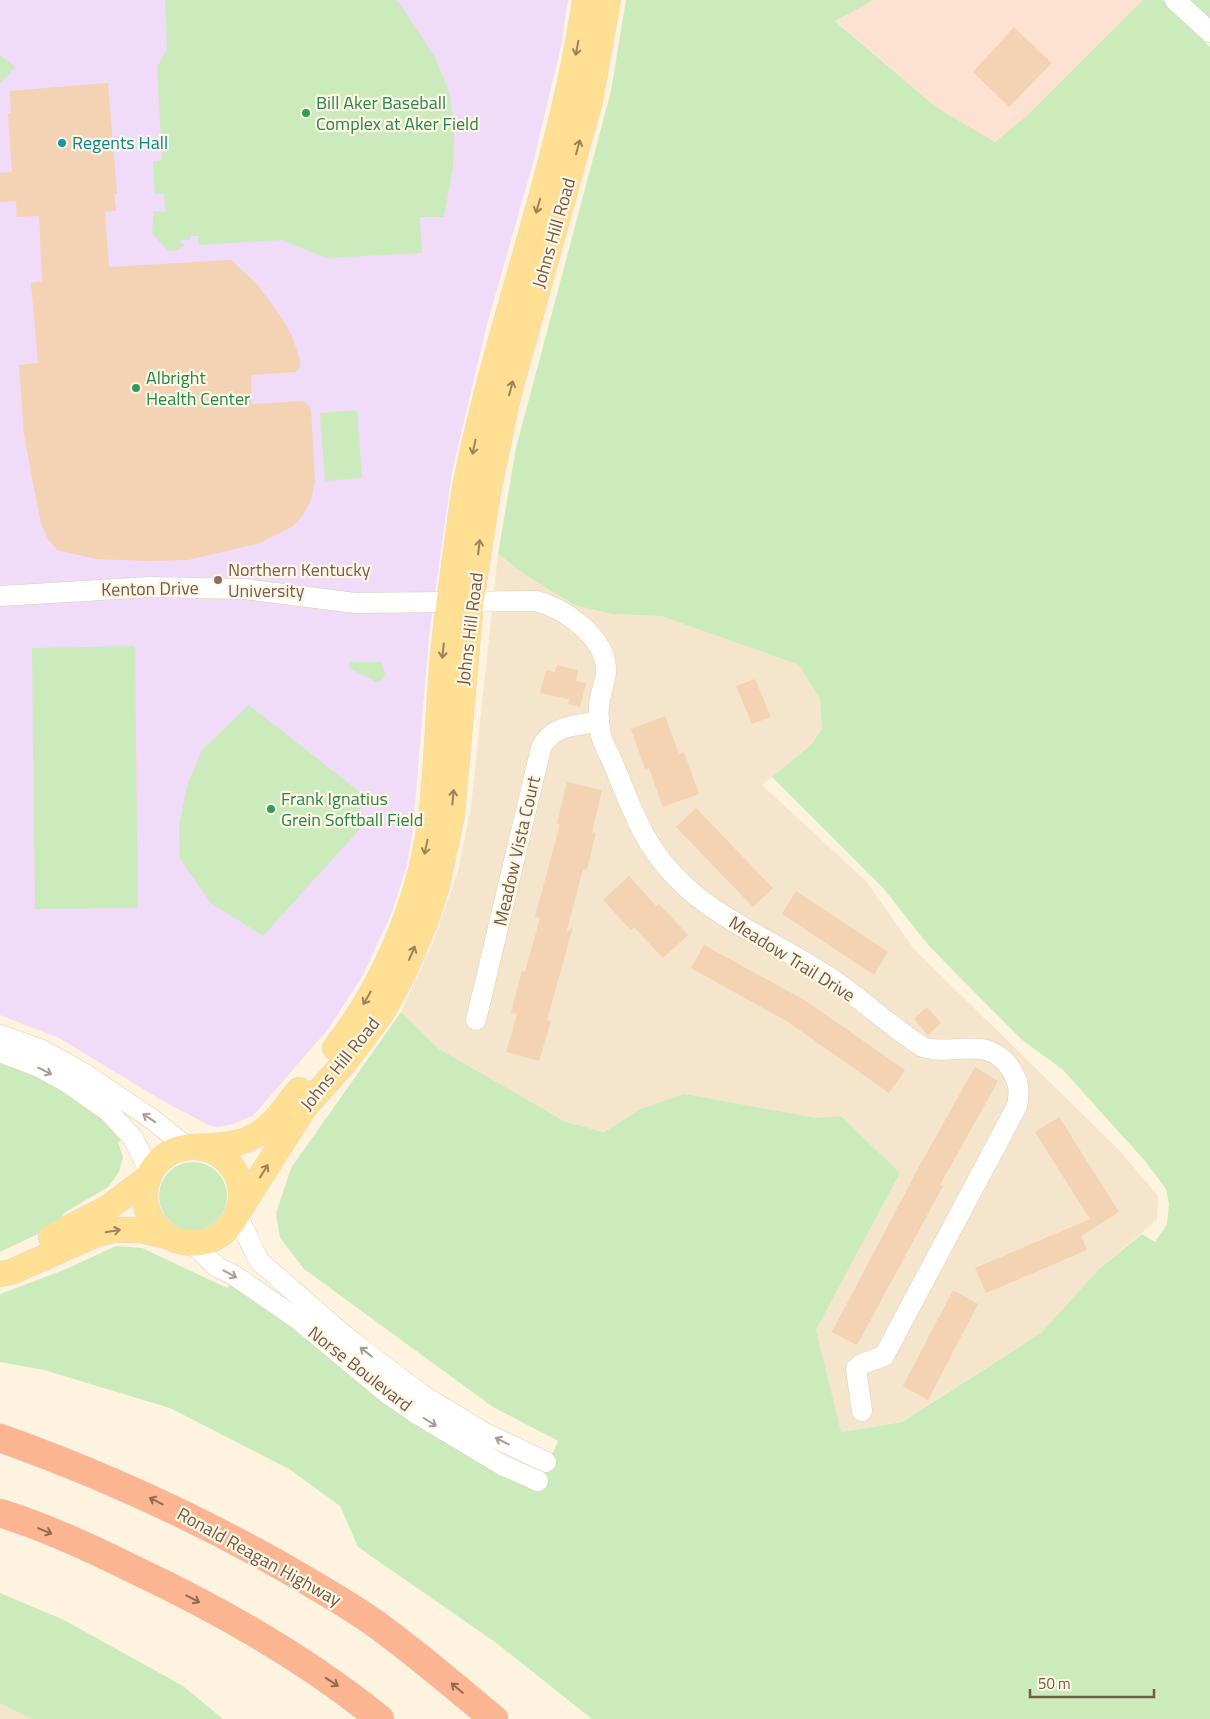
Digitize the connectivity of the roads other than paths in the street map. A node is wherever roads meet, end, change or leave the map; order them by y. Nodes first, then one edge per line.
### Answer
1 (586, 0) edge
2 (608, 0) edge
3 (1175, 0) edge
4 (1210, 32) edge
5 (0, 596) edge
6 (460, 602) junction
7 (599, 722) junction
8 (476, 1020) dead end
9 (0, 1035) edge
10 (0, 1052) edge
11 (191, 1148) junction
12 (150, 1176) junction
13 (238, 1213) junction
14 (181, 1240) junction
15 (0, 1265) edge
16 (0, 1274) edge
17 (862, 1411) dead end
18 (0, 1438) edge
19 (546, 1462) dead end
20 (538, 1481) dead end
21 (0, 1513) edge
22 (380, 1719) edge
23 (494, 1719) edge

1 -> 6 main road, Johns Hill Road
6 -> 2 main road, Johns Hill Road
3 - 4 street
5 - 6 street, Kenton Drive
6 - 7 street, Meadow Trail Drive
6 -> 11 main road, Johns Hill Road
13 -> 6 main road, Johns Hill Road
7 - 8 street, Meadow Vista Court
7 - 17 street, Meadow Trail Drive
11 -> 9 street
10 -> 12 street
11 - 12 main road
11 - 13 main road
12 - 14 main road
12 - 15 main road
13 - 14 main road
19 -> 13 street, Norse Boulevard
16 -> 14 main road
14 -> 20 street, Norse Boulevard
23 -> 18 highway, Ronald Reagan Highway
21 -> 22 highway

